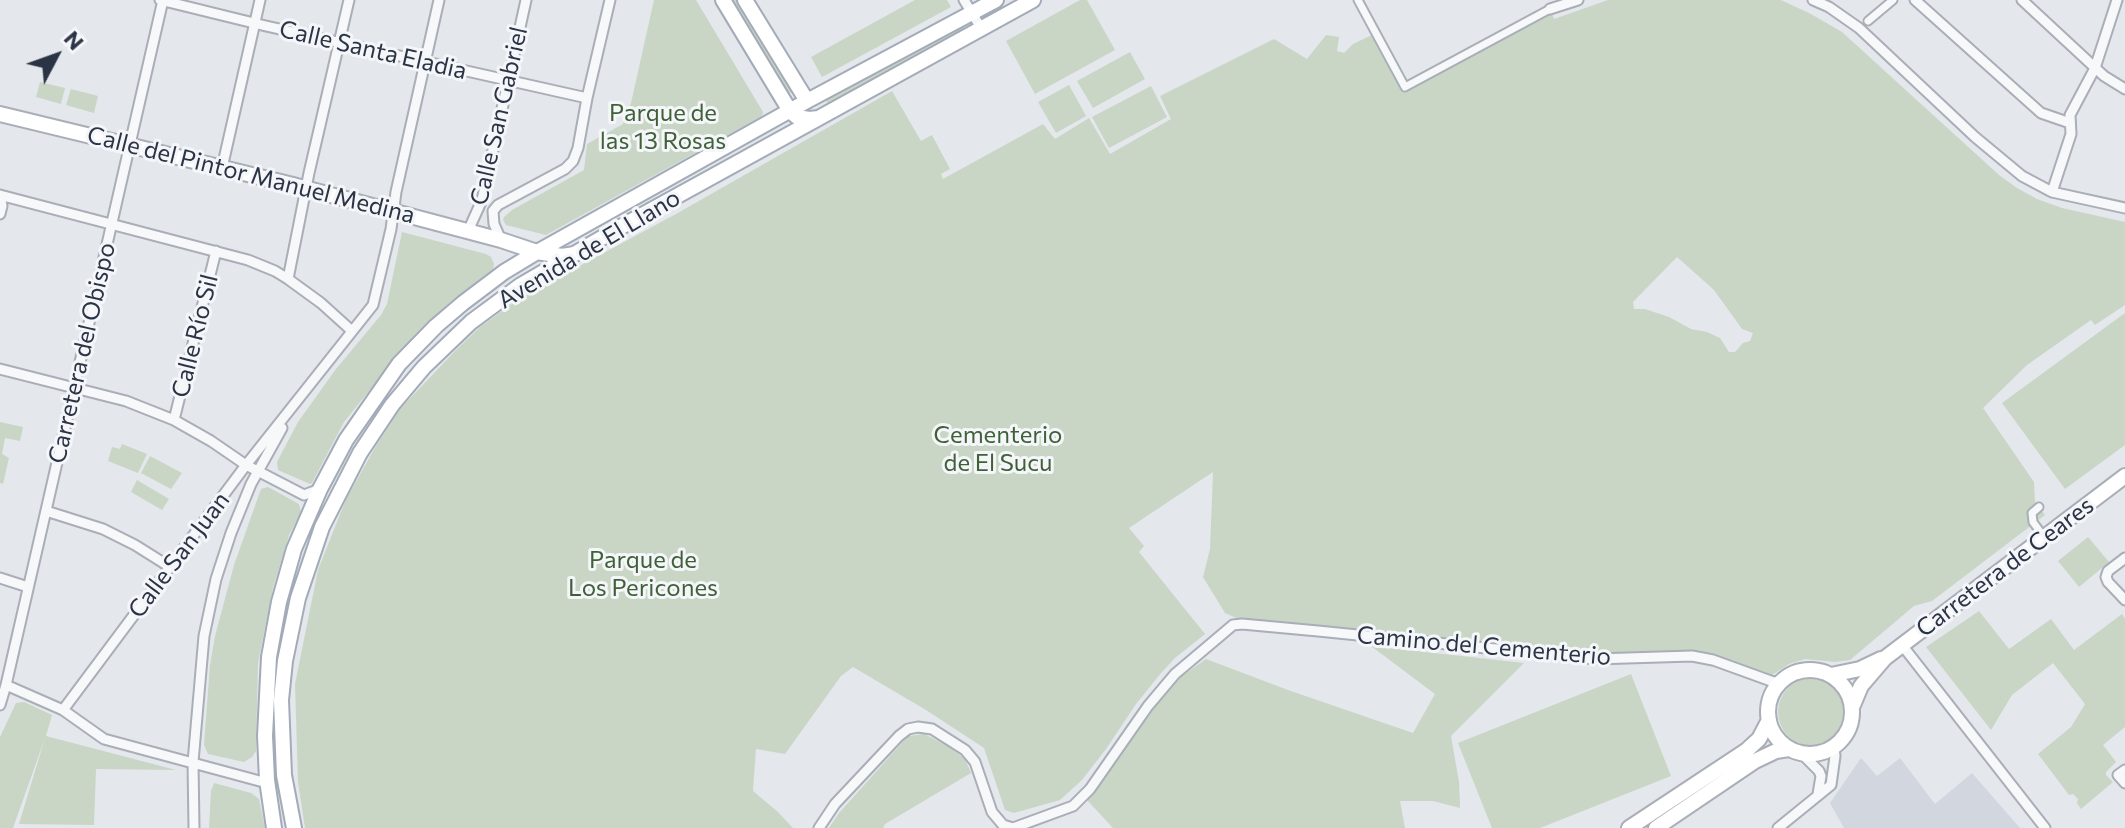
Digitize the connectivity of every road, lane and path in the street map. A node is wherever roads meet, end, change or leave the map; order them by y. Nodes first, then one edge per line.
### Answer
1 (162, 0) edge
2 (260, 0) edge
3 (349, 0) edge
4 (439, 0) edge
5 (526, 0) edge
6 (610, 0) edge
7 (723, 0) edge
8 (745, 0) edge
9 (996, 0) edge
10 (1033, 0) edge
11 (1358, 0) edge
12 (1578, 0) edge
13 (1813, 0) edge
14 (1893, 0) edge
15 (1915, 0) edge
16 (2022, 0) edge
17 (2117, 0) edge
18 (968, 6) edge
19 (1550, 9) joint
20 (1868, 21) dead end
21 (255, 23) junction
22 (981, 28) junction
23 (340, 42) junction
24 (424, 61) junction
25 (2095, 68) junction
26 (509, 80) junction
27 (2125, 89) edge
28 (587, 98) junction
29 (807, 101) junction
30 (790, 111) junction
31 (0, 114) edge
32 (807, 123) junction
33 (2070, 123) junction
34 (129, 144) junction
35 (222, 168) junction
36 (306, 189) junction
37 (2052, 192) junction
38 (0, 195) edge
39 (482, 200) junction
40 (498, 205) junction
41 (2125, 208) edge
42 (393, 211) junction
43 (0, 214) edge
44 (110, 224) junction
45 (468, 231) junction
46 (501, 240) junction
47 (216, 251) junction
48 (537, 252) junction
49 (575, 253) junction
50 (504, 272) junction
51 (288, 279) junction
52 (352, 331) junction
53 (0, 369) edge
54 (74, 387) junction
55 (298, 401) junction
56 (174, 420) junction
57 (246, 465) junction
58 (258, 471) junction
59 (2125, 476) edge
60 (226, 493) junction
61 (313, 495) junction
62 (2039, 507) dead end
63 (241, 508) junction
64 (330, 510) junction
65 (46, 511) junction
66 (2044, 537) junction
67 (2125, 558) edge
68 (170, 567) junction
69 (0, 578) edge
70 (28, 587) junction
71 (2125, 600) edge
72 (1902, 645) junction
73 (1885, 658) junction
74 (1831, 675) junction
75 (1775, 682) junction
76 (6, 685) junction
77 (0, 705) edge
78 (1853, 705) junction
79 (63, 710) junction
80 (1769, 720) junction
81 (1834, 748) junction
82 (1796, 751) junction
83 (193, 762) junction
84 (2125, 770) edge
85 (267, 783) junction
86 (2125, 783) edge
87 (1818, 794) junction
88 (194, 828) edge
89 (274, 828) edge
90 (294, 828) edge
91 (819, 828) edge
92 (1013, 828) edge
93 (1629, 828) edge
94 (1656, 828) edge
95 (1778, 828) edge
96 (2045, 828) edge

1 - 21 street, Calle Santa Eladia
1 - 34 street, Carretera del Obispo
2 - 21 street
3 - 23 street
4 - 24 street, Calle San Juan
5 - 26 street, Calle San Gabriel
6 - 28 street
7 - 30 main road
8 - 29 main road
9 - 18 main road, Avenida de El Llano
10 - 22 main road, Avenida de El Llano
11 - 19 street
12 - 19 street
13 - 37 street
14 - 20 street
15 - 33 street
16 - 25 street
17 - 25 street
18 - 22 street
18 - 29 main road, Avenida de El Llano
21 - 23 street, Calle Santa Eladia
21 - 35 street
22 - 32 main road, Avenida de El Llano
23 - 24 street, Calle Santa Eladia
23 - 36 street
24 - 26 street, Calle Santa Eladia
24 - 42 street, Calle San Juan
25 - 27 street
25 - 33 street
26 - 28 street, Calle Santa Eladia
26 - 39 street, Calle San Gabriel
28 - 40 street
29 - 30 main road, Avenida de El Llano
29 - 32 main road
30 - 32 main road
30 - 48 main road, Avenida de El Llano
31 - 34 main road, Calle del Pintor Manuel Medina
32 - 49 main road, Avenida de El Llano
33 - 37 street
34 - 35 main road, Calle del Pintor Manuel Medina
34 - 44 street, Carretera del Obispo
35 - 36 main road, Calle del Pintor Manuel Medina
36 - 42 main road, Calle del Pintor Manuel Medina
36 - 51 street
37 - 41 street
38 - 43 street
38 - 44 street
39 - 40 street
39 - 45 street, Calle San Gabriel
40 - 46 street
42 - 45 main road, Calle del Pintor Manuel Medina
42 - 52 street, Calle San Juan
44 - 47 street
44 - 54 street, Carretera del Obispo
45 - 46 main road, Calle del Pintor Manuel Medina
46 - 48 main road, Calle del Pintor Manuel Medina
46 - 50 main road
47 - 51 street
47 - 56 street, Calle Río Sil
48 - 49 main road, Calle del Pintor Manuel Medina
48 - 50 main road, Avenida de El Llano
49 - 64 main road, Avenida de El Llano
50 - 61 main road, Avenida de El Llano
51 - 52 street
52 - 55 street, Calle San Juan
53 - 54 street
54 - 56 street
54 - 65 street, Carretera del Obispo
55 - 57 street, Calle San Juan
55 - 58 street, Calle San Juan
56 - 57 street
57 - 58 street
57 - 60 street, Calle San Juan
58 - 61 street
58 - 63 street, Calle San Juan
59 - 66 main road, Carretera de Ceares
60 - 63 street
60 - 68 street, Calle San Juan
61 - 64 street
61 - 85 main road, Avenida de El Llano
62 - 66 street
63 - 83 street, Calle San Juan
64 - 90 main road, Avenida de El Llano
65 - 68 street
65 - 70 street, Carretera del Obispo
66 - 72 main road, Carretera de Ceares
67 - 71 street
68 - 79 street, Calle San Juan
69 - 70 street
70 - 76 street, Carretera del Obispo
72 - 73 main road, Carretera de Ceares
72 - 96 street
73 - 74 main road, Carretera de Ceares
73 - 78 main road, Carretera de Ceares
74 - 75 main road
74 - 78 main road
75 - 80 main road
75 - 92 street, Camino del Cementerio
76 - 77 street, Carretera del Obispo
76 - 79 street
78 - 81 main road
79 - 83 street
80 - 82 main road
80 - 93 main road
81 - 82 main road
81 - 87 street
82 - 87 street
82 - 94 main road
83 - 85 street
83 - 88 street, Calle San Juan
84 - 86 street
85 - 89 main road, Avenida de El Llano
87 - 95 street
91 - 92 street

